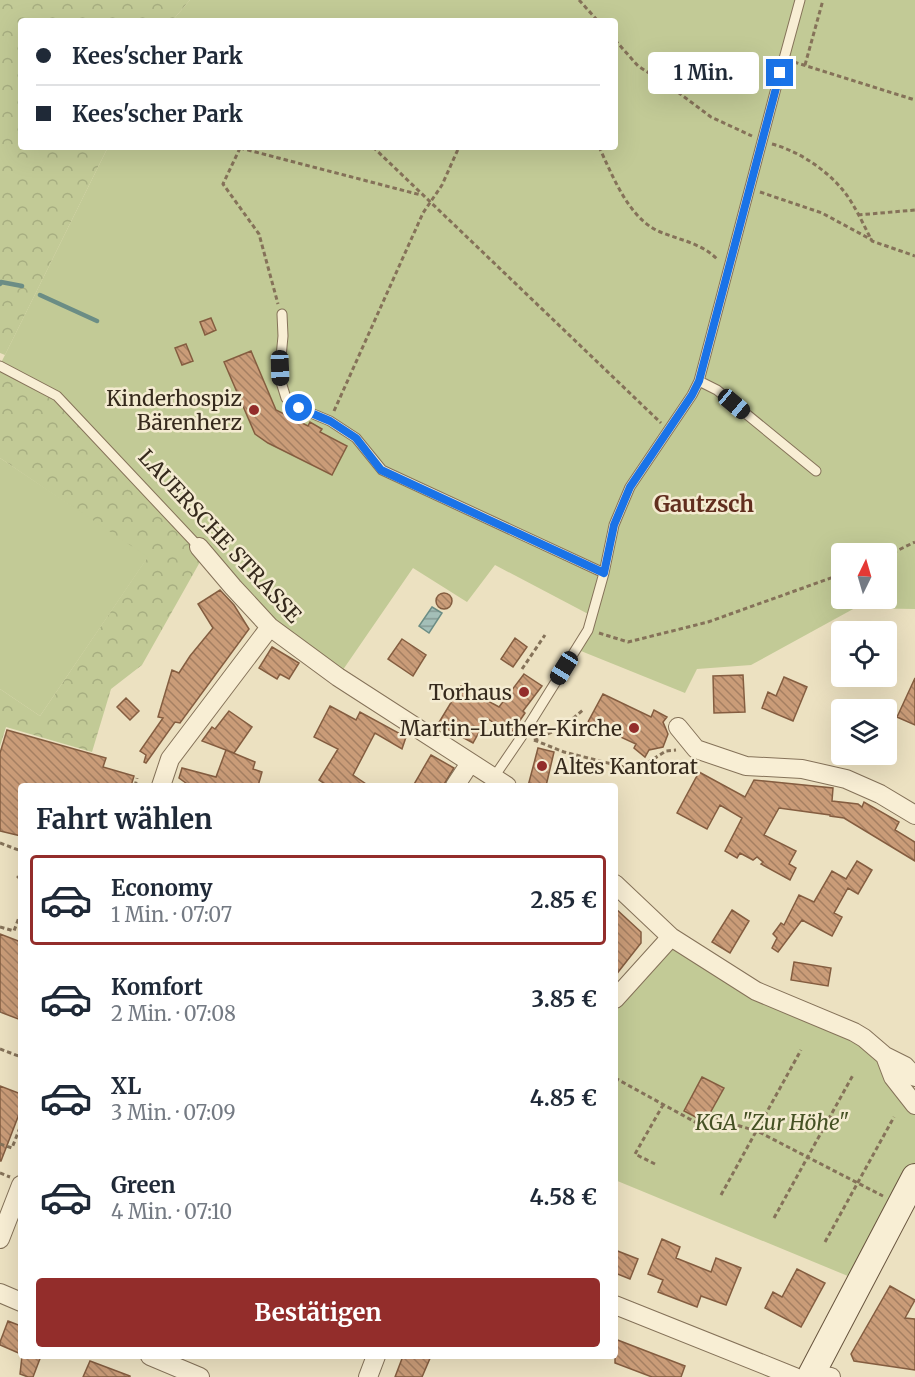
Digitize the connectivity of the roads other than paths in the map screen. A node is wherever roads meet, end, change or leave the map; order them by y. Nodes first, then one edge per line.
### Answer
1 (800, 0) edge
2 (282, 314) road end
3 (0, 366) edge
4 (699, 381) junction
5 (816, 471) dead end
6 (199, 547) joint
7 (604, 573) junction
8 (270, 627) junction
9 (678, 727) dead end
10 (470, 763) junction
11 (500, 782) edge
12 (162, 783) edge
13 (457, 783) edge
14 (915, 815) edge
15 (618, 887) edge
16 (671, 937) junction
17 (618, 996) edge
18 (885, 1056) junction
19 (915, 1077) edge
20 (915, 1105) edge
21 (915, 1177) edge
22 (18, 1193) edge
23 (0, 1239) edge
24 (0, 1293) edge
25 (18, 1301) edge
26 (618, 1306) edge
27 (157, 1359) edge
28 (375, 1359) edge
29 (812, 1376) edge
30 (200, 1377) edge
31 (368, 1377) edge

1 - 4 lane
2 - 7 lane
3 - 6 lane, LAUERSCHE STRASSE
4 - 5 lane
4 - 7 lane
6 - 8 street, LAUERSCHE STRASSE
7 - 11 lane
8 - 10 street, LAUERSCHE STRASSE
8 - 12 street
9 - 14 street
10 - 11 street, LAUERSCHE STRASSE
10 - 13 street
15 - 16 street
16 - 17 street
16 - 18 street
18 - 19 street
18 - 20 street
21 - 29 main road
22 - 23 street
24 - 25 street
26 - 29 street
27 - 30 street
28 - 31 street

